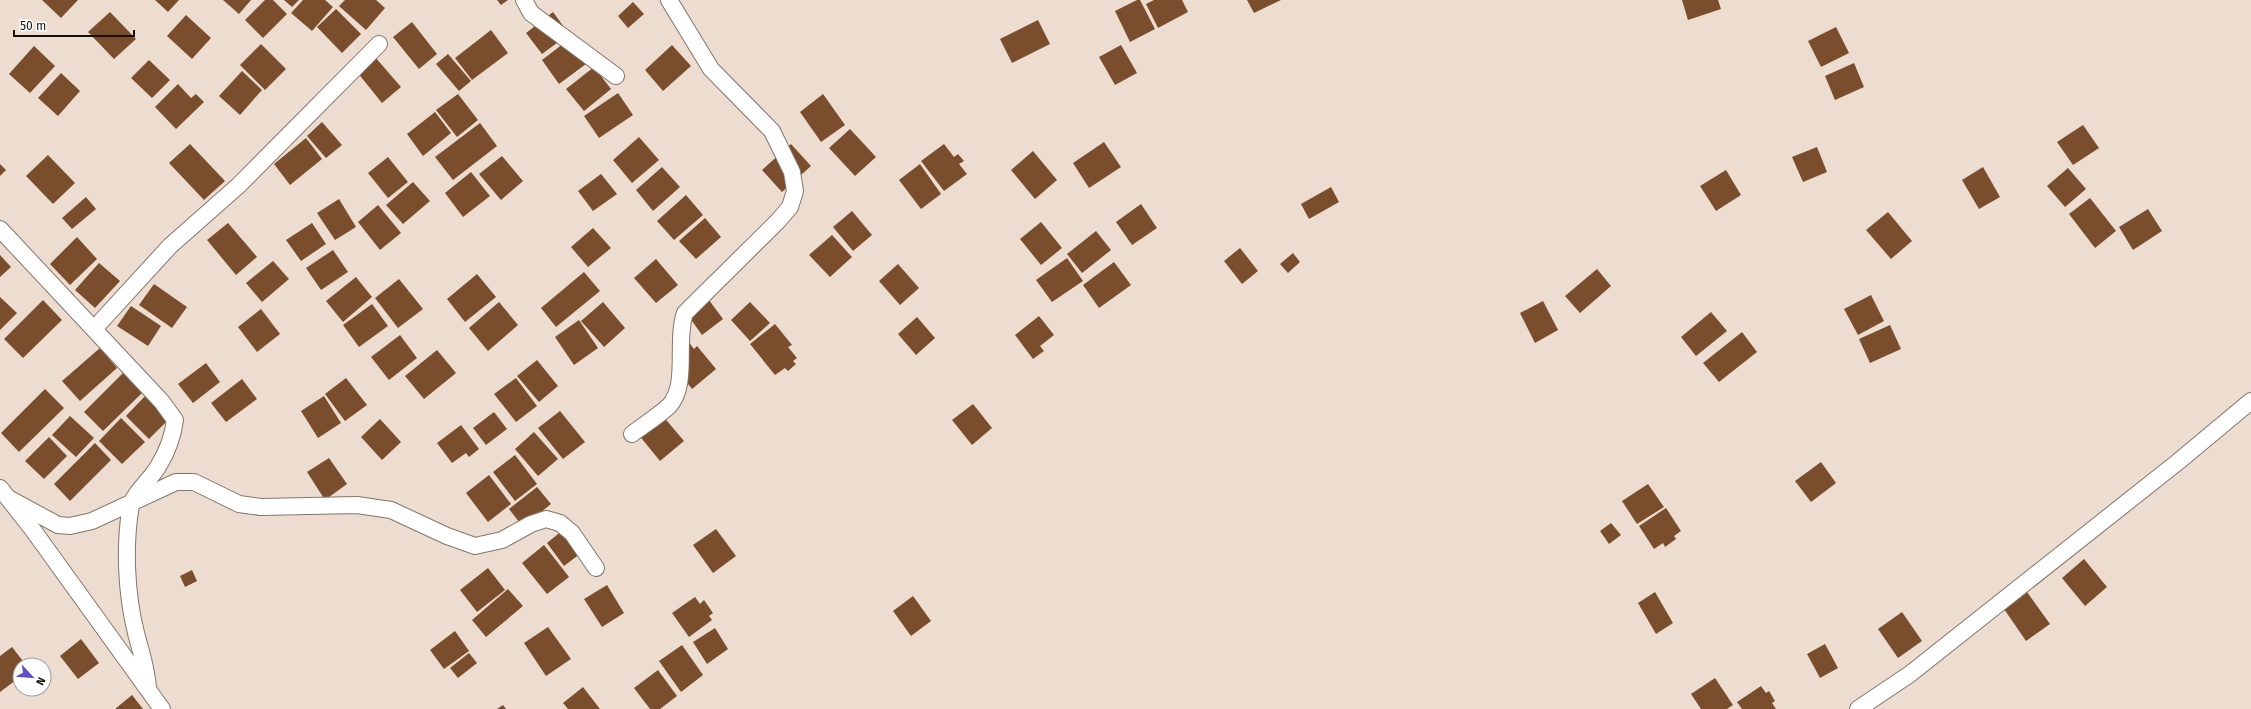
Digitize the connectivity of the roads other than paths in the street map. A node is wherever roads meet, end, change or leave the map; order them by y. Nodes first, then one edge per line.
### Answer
1 (524, 0) edge
2 (668, 0) edge
3 (379, 44) dead end
4 (616, 76) dead end
5 (0, 230) edge
6 (94, 329) junction
7 (2251, 401) edge
8 (632, 434) dead end
9 (4, 493) edge
10 (132, 503) junction
11 (596, 568) dead end
12 (148, 689) junction
13 (162, 709) edge
14 (1858, 709) edge

1 - 4 street
2 - 8 street
3 - 6 street
5 - 6 street
6 - 10 street
7 - 14 street
9 - 10 street
9 - 12 street
10 - 11 street
10 - 12 street
12 - 13 street

